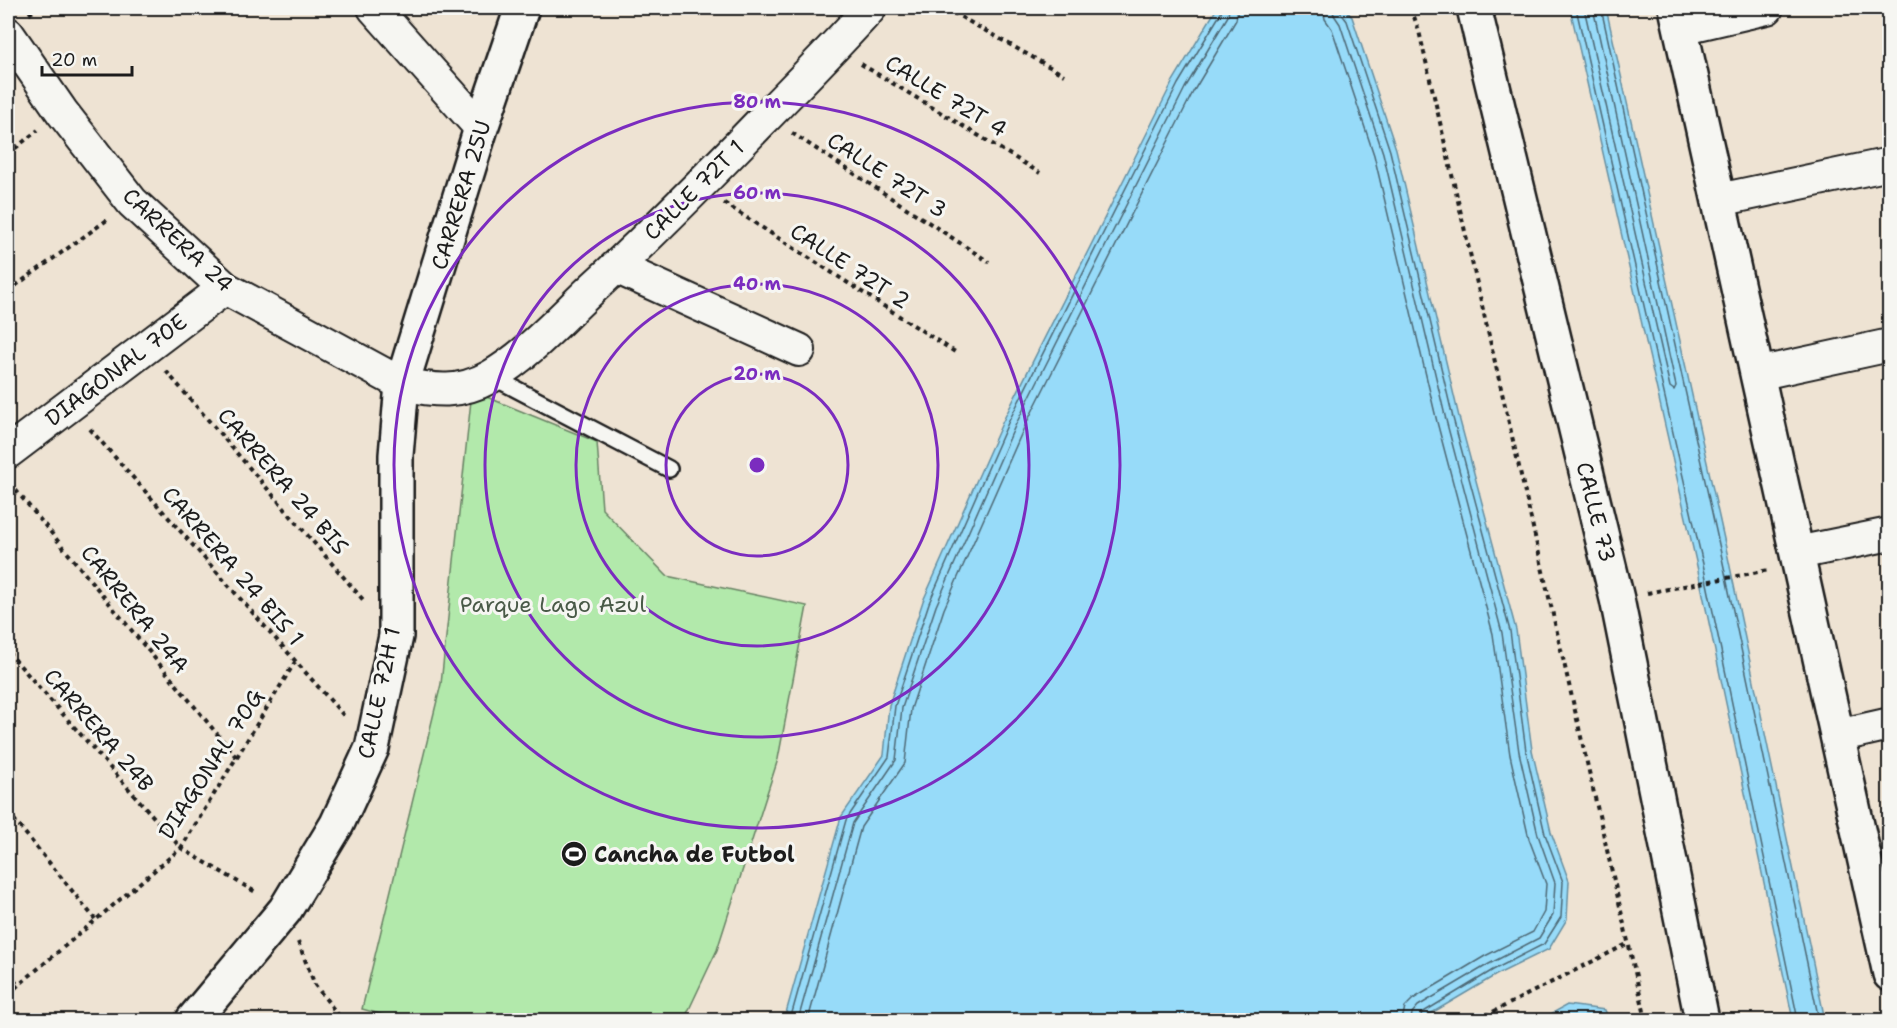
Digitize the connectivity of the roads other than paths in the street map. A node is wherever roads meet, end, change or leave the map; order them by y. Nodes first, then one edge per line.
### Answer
1 (374, 8) edge
2 (522, 8) edge
3 (870, 8) edge
4 (1474, 8) edge
5 (1767, 8) edge
6 (1678, 18) edge
7 (8, 34) edge
8 (481, 128) junction
9 (1890, 164) edge
10 (1719, 200) junction
11 (616, 267) junction
12 (225, 288) junction
13 (1890, 345) edge
14 (799, 350) dead end
15 (1757, 374) junction
16 (491, 376) junction
17 (402, 384) junction
18 (8, 452) edge
19 (669, 469) dead end
20 (1890, 534) edge
21 (1784, 561) junction
22 (1890, 724) edge
23 (1837, 736) junction
24 (1883, 910) edge
25 (1890, 974) edge
26 (193, 1020) edge
27 (1702, 1020) edge

1 - 8 street
2 - 8 main road, CARRERA 25U
3 - 11 street, CALLE 72T 1
4 - 27 main road, CALLE 73
5 - 6 street
6 - 10 main road
7 - 12 street, CARRERA 24
8 - 17 main road, CARRERA 25U
9 - 10 street
10 - 15 main road
11 - 14 street
11 - 16 street, CALLE 72T 1
12 - 17 street, CARRERA 24
12 - 18 street, DIAGONAL 70E
13 - 15 street
15 - 21 main road
16 - 17 street, CARRERA 24
16 - 19 lane
17 - 26 main road, CALLE 72H 1
20 - 21 street
21 - 23 main road
22 - 23 street
23 - 24 main road
24 - 25 main road

